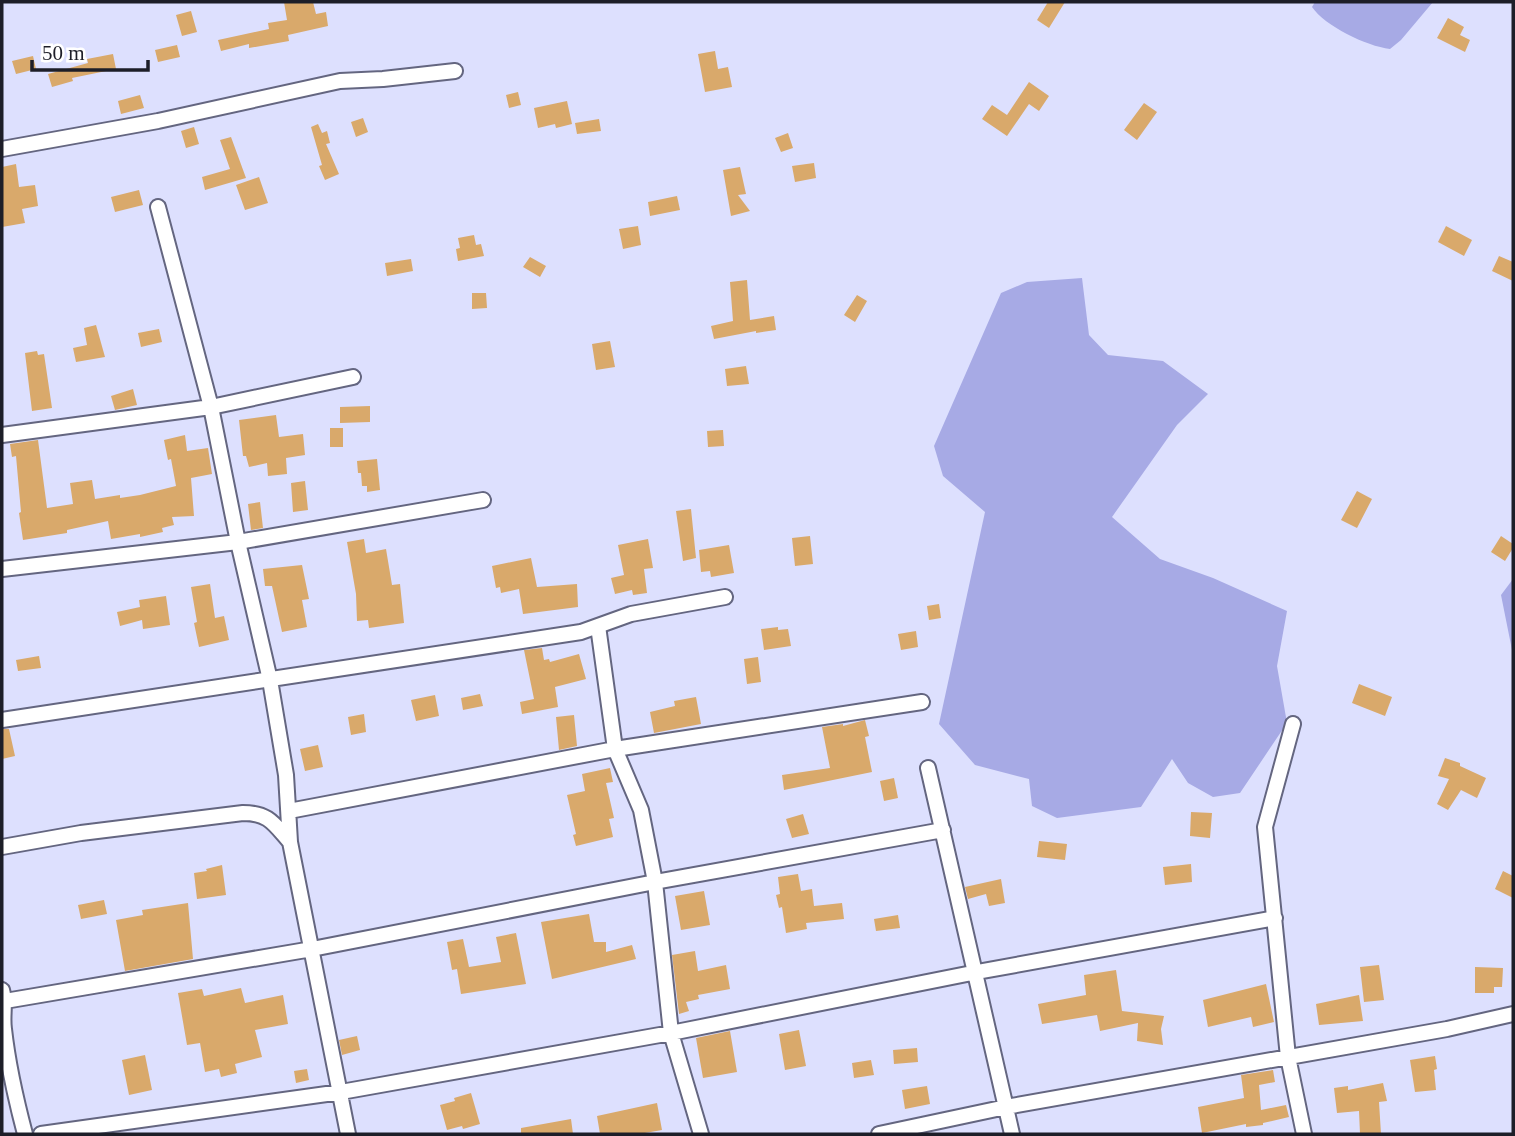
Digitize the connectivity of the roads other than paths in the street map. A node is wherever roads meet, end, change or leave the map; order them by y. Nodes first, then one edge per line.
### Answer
1 (455, 71) dead end
2 (2, 149) edge
3 (158, 206) dead end
4 (353, 377) dead end
5 (212, 407) junction
6 (2, 435) edge
7 (483, 500) dead end
8 (238, 542) junction
9 (2, 569) edge
10 (724, 597) dead end
11 (598, 626) junction
12 (270, 680) junction
13 (922, 702) dead end
14 (2, 720) edge
15 (1293, 724) dead end
16 (615, 749) junction
17 (928, 768) dead end
18 (289, 811) junction
19 (943, 830) junction
20 (290, 842) junction
21 (2, 847) edge
22 (655, 882) junction
23 (1275, 918) junction
24 (312, 949) junction
25 (977, 972) junction
26 (3, 996) edge
27 (1513, 1014) edge
28 (671, 1032) junction
29 (1288, 1057) junction
30 (341, 1092) junction
31 (1006, 1107) junction
32 (25, 1134) edge
33 (41, 1134) edge
34 (348, 1134) edge
35 (701, 1134) edge
36 (879, 1134) edge
37 (1012, 1134) edge
38 (1304, 1134) edge

1 - 2 street
3 - 5 street
4 - 5 street
5 - 6 street
5 - 8 street
7 - 8 street
8 - 9 street
8 - 12 street
10 - 11 street
11 - 12 street
11 - 16 street
12 - 14 street
12 - 18 street
13 - 16 street
15 - 23 street
16 - 18 street
16 - 22 street
17 - 19 street
18 - 20 street
19 - 22 street
19 - 25 street
20 - 21 street
20 - 24 street
22 - 24 street
22 - 28 street
23 - 25 street
23 - 29 street
24 - 26 street
24 - 30 street
25 - 28 street
25 - 31 street
26 - 32 street
27 - 29 street
28 - 30 street
28 - 35 street
29 - 31 street
29 - 38 street
30 - 33 street
30 - 34 street
31 - 36 street
31 - 37 street

